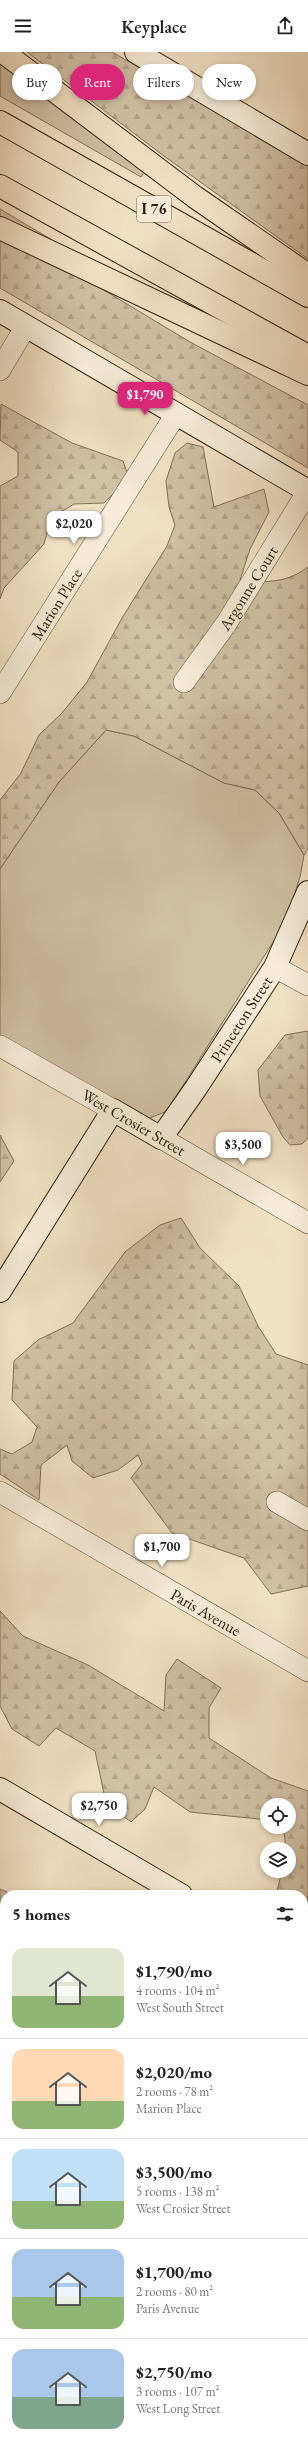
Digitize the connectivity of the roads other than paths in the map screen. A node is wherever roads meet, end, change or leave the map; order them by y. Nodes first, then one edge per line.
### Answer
1 (4, 52) edge
2 (150, 55) edge
3 (0, 122) edge
4 (308, 154) edge
5 (0, 186) edge
6 (0, 228) edge
7 (308, 275) edge
8 (308, 296) edge
9 (0, 311) edge
10 (26, 326) junction
11 (308, 356) edge
12 (0, 370) edge
13 (308, 374) edge
14 (176, 414) junction
15 (308, 491) edge
16 (184, 682) dead end
17 (0, 693) edge
18 (308, 892) edge
19 (275, 967) junction
20 (308, 985) edge
21 (0, 1046) edge
22 (113, 1110) junction
23 (161, 1138) junction
24 (308, 1223) edge
25 (0, 1291) edge
26 (0, 1492) edge
27 (278, 1502) dead end
28 (308, 1520) edge
29 (308, 1671) edge
30 (0, 1789) edge
31 (172, 1890) edge

1 - 7 highway
2 - 4 street
3 - 8 highway, I 76
5 - 11 highway
6 - 13 highway
9 - 10 street
10 - 12 street
10 - 14 street
14 - 15 street
14 - 17 street, Marion Place
15 - 16 street, Argonne Court
18 - 19 street, Princeton Street
19 - 20 street
19 - 23 street, Princeton Street
21 - 22 street, West Crosier Street
22 - 23 street, West Crosier Street
22 - 25 street
23 - 24 street, West Crosier Street
26 - 29 street, Paris Avenue
27 - 28 street
30 - 31 street

